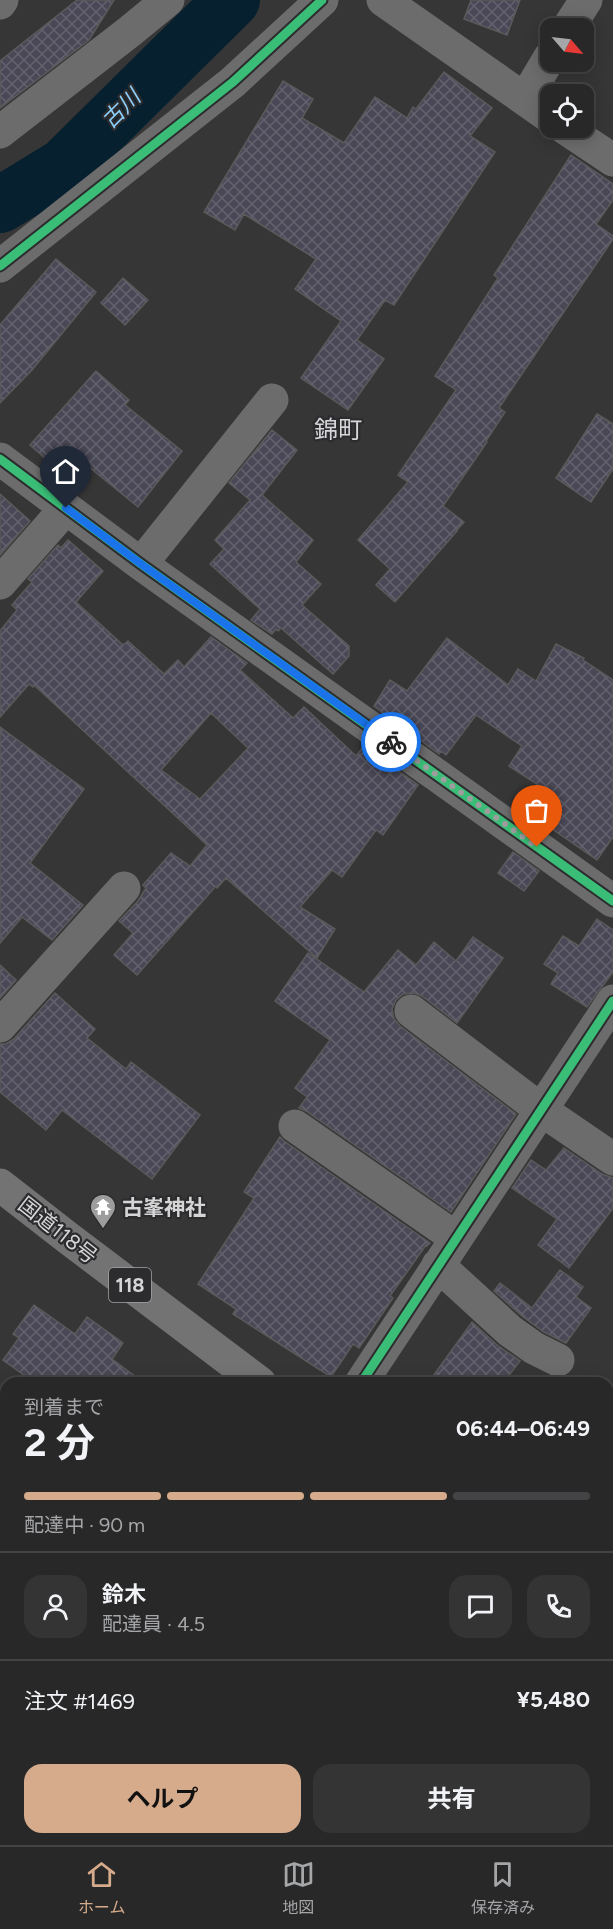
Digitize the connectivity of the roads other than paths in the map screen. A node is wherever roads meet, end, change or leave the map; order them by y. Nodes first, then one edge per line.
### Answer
1 (168, 0) edge
2 (322, 0) edge
3 (383, 0) edge
4 (586, 0) edge
5 (574, 18) edge
6 (546, 72) edge
7 (538, 108) edge
8 (0, 132) edge
9 (580, 138) edge
10 (613, 160) edge
11 (0, 266) edge
12 (272, 400) dead end
13 (0, 459) edge
14 (66, 508) junction
15 (141, 564) junction
16 (0, 583) edge
17 (124, 888) dead end
18 (613, 901) edge
19 (613, 1001) edge
20 (411, 1011) dead end
21 (0, 1026) edge
22 (540, 1109) junction
23 (295, 1126) dead end
24 (613, 1159) edge
25 (0, 1185) edge
26 (456, 1238) junction
27 (438, 1265) junction
28 (558, 1360) dead end
29 (252, 1377) edge
30 (365, 1377) edge

1 - 8 street
2 - 11 street
3 - 7 street
4 - 5 street
6 - 7 street
9 - 10 street
12 - 15 street
13 - 14 street
14 - 15 street
14 - 16 street
15 - 18 street
17 - 21 street
19 - 22 street
20 - 22 street
22 - 24 street
22 - 26 street
23 - 26 street
25 - 29 highway, 国道118号 / 118
26 - 27 street
27 - 28 street
27 - 30 street

